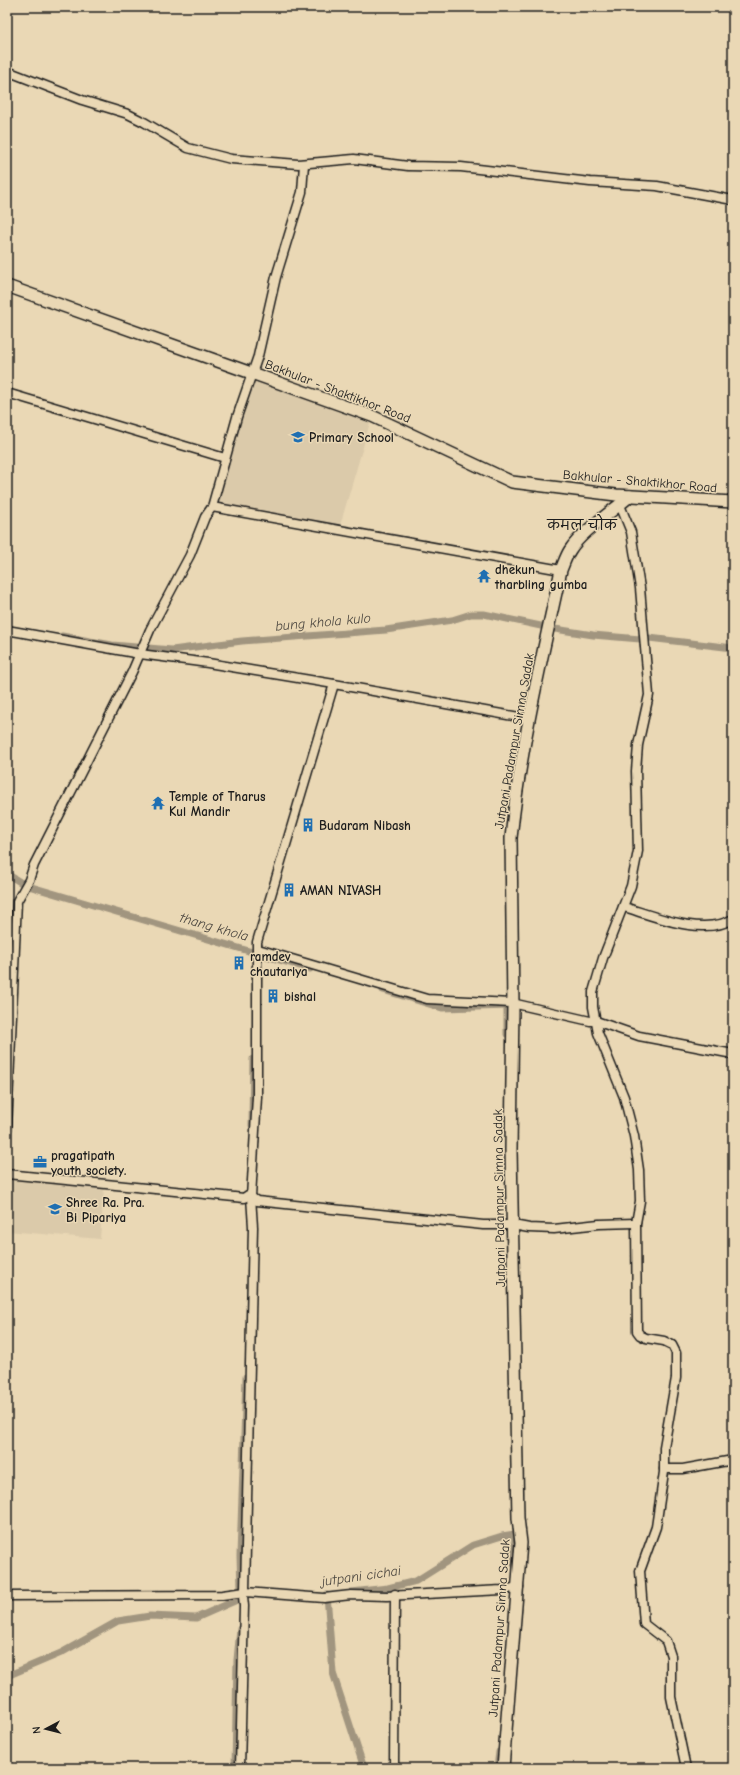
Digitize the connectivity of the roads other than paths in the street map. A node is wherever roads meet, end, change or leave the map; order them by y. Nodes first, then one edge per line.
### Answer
1 (7, 71) edge
2 (304, 164) junction
3 (733, 200) edge
4 (7, 286) edge
5 (254, 373) junction
6 (7, 393) edge
7 (225, 458) junction
8 (630, 496) junction
9 (733, 502) edge
10 (620, 505) junction
11 (212, 507) junction
12 (561, 570) junction
13 (7, 630) edge
14 (140, 653) junction
15 (334, 684) junction
16 (530, 719) junction
17 (624, 907) junction
18 (733, 919) edge
19 (11, 936) edge
20 (258, 949) junction
21 (512, 1003) junction
22 (596, 1021) junction
23 (733, 1054) edge
24 (7, 1129) edge
25 (7, 1174) edge
26 (250, 1196) junction
27 (636, 1223) junction
28 (508, 1225) junction
29 (733, 1460) edge
30 (664, 1469) junction
31 (519, 1587) junction
32 (242, 1592) junction
33 (395, 1594) junction
34 (7, 1596) edge
35 (240, 1768) edge
36 (394, 1768) edge
37 (503, 1768) edge
38 (686, 1768) edge

1 - 2 street
2 - 3 street
2 - 5 street
4 - 5 street, Bakhular - Shaktikhor Road
5 - 7 street
5 - 8 street, Bakhular - Shaktikhor Road
6 - 7 street
7 - 11 street
8 - 9 street, Bakhular - Shaktikhor Road
8 - 10 street, Jutpani Padampur Simna Sadak
10 - 12 street, Jutpani Padampur Simna Sadak
10 - 17 street
11 - 12 street
11 - 14 street
12 - 16 street, Jutpani Padampur Simna Sadak
13 - 14 street
14 - 15 street
14 - 19 street
15 - 16 street
15 - 20 street
16 - 21 street, Jutpani Padampur Simna Sadak
17 - 18 street
17 - 22 street
19 - 24 street
20 - 21 street
20 - 26 street
21 - 22 street
21 - 28 street, Jutpani Padampur Simna Sadak
22 - 23 street
22 - 27 street
25 - 26 street
26 - 28 street
26 - 32 street
27 - 28 street
27 - 30 street
28 - 31 street, Jutpani Padampur Simna Sadak
29 - 30 street
30 - 38 street
31 - 33 street
31 - 37 street, Jutpani Padampur Simna Sadak
32 - 33 street
32 - 34 street
32 - 35 street
33 - 36 street

